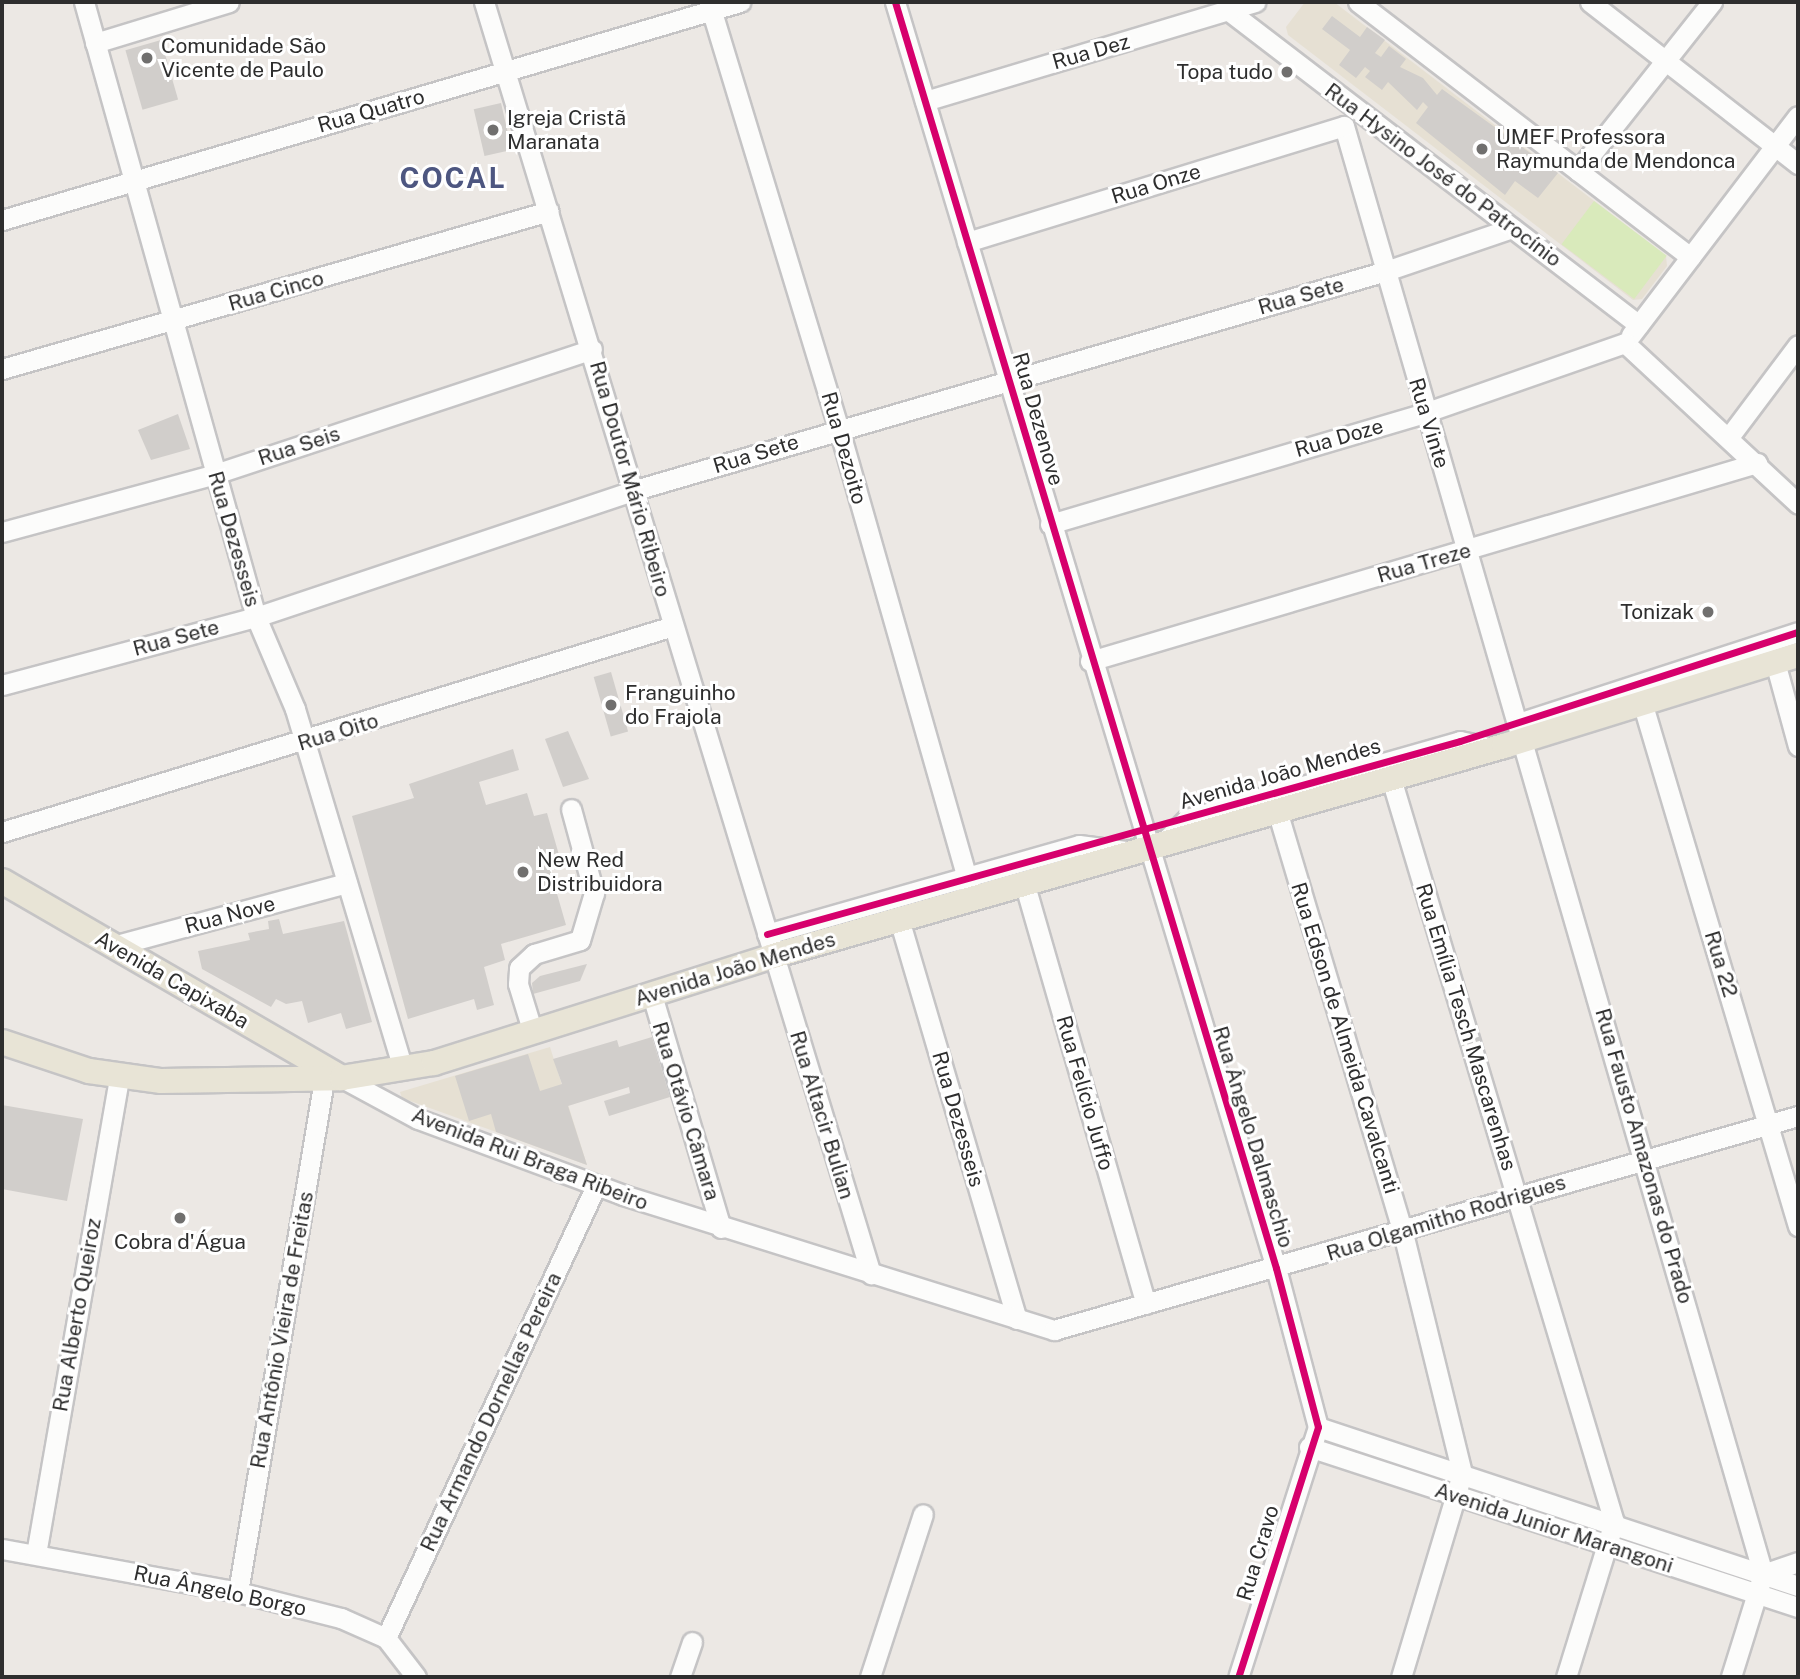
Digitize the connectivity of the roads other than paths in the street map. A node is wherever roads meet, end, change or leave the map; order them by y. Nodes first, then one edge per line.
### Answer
1 (84, 2) edge
2 (229, 2) edge
3 (484, 2) edge
4 (740, 2) edge
5 (895, 2) edge
6 (1256, 2) edge
7 (1358, 2) edge
8 (1590, 2) edge
9 (1712, 2) edge
10 (710, 6) edge
11 (1229, 11) junction
12 (95, 43) junction
13 (1667, 60) junction
14 (508, 71) junction
15 (925, 101) junction
16 (1357, 109) junction
17 (1798, 117) edge
18 (1344, 126) junction
19 (1775, 146) junction
20 (1798, 164) edge
21 (1578, 171) junction
22 (134, 179) junction
23 (549, 211) junction
24 (2, 220) edge
25 (1512, 228) junction
26 (967, 242) junction
27 (1690, 257) junction
28 (1386, 271) junction
29 (174, 320) junction
30 (1639, 325) junction
31 (1625, 342) junction
32 (1798, 345) edge
33 (592, 349) junction
34 (2, 369) edge
35 (1009, 381) junction
36 (1424, 413) junction
37 (839, 429) junction
38 (1729, 438) junction
39 (1758, 463) junction
40 (215, 474) junction
41 (635, 490) junction
42 (1798, 504) edge
43 (1050, 524) junction
44 (2, 532) edge
45 (1469, 550) junction
46 (256, 617) junction
47 (673, 626) junction
48 (1798, 632) edge
49 (1787, 658) edge
50 (1090, 661) junction
51 (2, 685) edge
52 (1642, 702) junction
53 (1520, 731) junction
54 (304, 743) junction
55 (1798, 746) edge
56 (1494, 748) junction
57 (1390, 775) junction
58 (1276, 807) junction
59 (572, 808) dead end
60 (2, 832) edge
61 (1146, 846) junction
62 (2, 881) edge
63 (1024, 882) junction
64 (347, 883) junction
65 (969, 887) junction
66 (899, 919) junction
67 (770, 945) junction
68 (113, 946) junction
69 (652, 995) junction
70 (533, 1032) junction
71 (2, 1042) edge
72 (403, 1069) junction
73 (331, 1075) junction
74 (119, 1077) junction
75 (1798, 1116) edge
76 (1769, 1125) junction
77 (1645, 1158) junction
78 (597, 1185) junction
79 (1518, 1197) junction
80 (1798, 1226) edge
81 (721, 1228) junction
82 (1403, 1233) junction
83 (1276, 1268) junction
84 (871, 1274) junction
85 (1146, 1304) junction
86 (1017, 1319) junction
87 (1054, 1330) joint
88 (1313, 1438) junction
89 (1462, 1474) junction
90 (1456, 1496) junction
91 (923, 1514) dead end
92 (1615, 1522) junction
93 (1608, 1546) junction
94 (2, 1549) edge
95 (36, 1554) junction
96 (1798, 1562) edge
97 (1763, 1574) junction
98 (1798, 1586) edge
99 (238, 1592) junction
100 (1758, 1595) junction
101 (1798, 1607) edge
102 (386, 1638) junction
103 (692, 1642) dead end
104 (416, 1677) edge
105 (680, 1677) edge
106 (870, 1677) edge
107 (1238, 1677) edge
108 (1401, 1677) edge
109 (1566, 1677) edge
110 (1731, 1677) edge

1 - 12 street, Rua Dezesseis
2 - 12 street
3 - 14 street, Rua Doutor Mário Ribeiro
4 - 10 street, Rua Quatro
5 - 15 street, Rua Dezenove
6 - 11 street, Rua Dez
7 - 21 street
8 - 13 street
9 - 13 street
10 - 14 street, Rua Quatro
10 - 37 street, Rua Dezoito
11 - 15 street, Rua Dez
11 - 16 street, Rua Hysino José do Patrocínio
12 - 22 street, Rua Dezesseis
13 - 19 street
13 - 21 street
14 - 22 street, Rua Quatro
14 - 23 street, Rua Doutor Mário Ribeiro
15 - 26 street, Rua Dezenove
16 - 18 street
16 - 25 street, Rua Hysino José do Patrocínio
17 - 19 street
18 - 26 street, Rua Onze
18 - 28 street, Rua Vinte
19 - 20 street
19 - 27 street
21 - 27 street
22 - 24 street, Rua Quatro
22 - 29 street, Rua Dezesseis
23 - 29 street, Rua Cinco
23 - 33 street, Rua Doutor Mário Ribeiro
25 - 28 street, Rua Sete
25 - 30 street, Rua Hysino José do Patrocínio
26 - 35 street, Rua Dezenove
27 - 30 street
28 - 35 street, Rua Sete
28 - 36 street, Rua Vinte
29 - 34 street, Rua Cinco
29 - 40 street, Rua Dezesseis
30 - 31 street
31 - 36 street, Rua Doze
31 - 38 street
32 - 38 street
33 - 40 street, Rua Seis
33 - 41 street, Rua Doutor Mário Ribeiro
35 - 37 street, Rua Sete
35 - 43 street, Rua Dezenove
36 - 43 street, Rua Doze
36 - 45 street, Rua Vinte
37 - 41 street, Rua Sete
37 - 65 street, Rua Dezoito
38 - 39 street
39 - 42 street
39 - 45 street, Rua Treze
40 - 44 street, Rua Seis
40 - 46 street, Rua Dezesseis
41 - 46 street, Rua Sete
41 - 47 street, Rua Doutor Mário Ribeiro
43 - 50 street, Rua Dezenove
45 - 50 street, Rua Treze
45 - 53 street, Rua Vinte
46 - 51 street, Rua Sete
46 - 54 street, Rua Dezesseis
47 - 54 street, Rua Oito
47 - 67 street, Rua Doutor Mário Ribeiro
48 - 53 street, Avenida João Mendes
49 - 52 main road, Avenida João Mendes
49 - 55 street
50 - 61 street, Rua Dezenove
52 - 53 main road, Avenida João Mendes
52 - 76 street, Rua 22
53 - 56 main road, Avenida João Mendes
53 - 77 street, Rua Fausto Amazonas do Prado
54 - 60 street, Rua Oito
54 - 64 street, Rua Dezesseis
56 - 57 main road, Avenida João Mendes
56 - 61 street, Avenida João Mendes
57 - 58 main road, Avenida João Mendes
57 - 79 street, Rua Emília Tesch Mascarenhas
58 - 61 main road, Avenida João Mendes
58 - 82 street, Rua Edson de Almeida Cavalcanti
59 - 70 street
61 - 63 main road, Avenida João Mendes
61 - 65 street, Avenida João Mendes
61 - 83 street, Rua Ângelo Dalmaschio
62 - 68 main road, Avenida Capixaba
63 - 65 main road, Avenida João Mendes
63 - 85 street, Rua Felício Juffo
64 - 68 street, Rua Nove
64 - 72 street, Rua Dezesseis
65 - 66 main road, Avenida João Mendes
65 - 67 street, Avenida João Mendes
66 - 67 main road, Avenida João Mendes
66 - 86 street, Rua Dezesseis
67 - 69 main road, Avenida João Mendes
67 - 84 street, Rua Altacir Bulian
68 - 73 main road, Avenida Capixaba
69 - 70 main road, Avenida João Mendes
69 - 81 street, Rua Otávio Câmara
70 - 72 main road, Avenida João Mendes
71 - 74 main road
72 - 73 main road, Avenida João Mendes
73 - 74 main road
73 - 78 street, Avenida Rui Braga Ribeiro
73 - 99 street, Rua Antônio Vieira de Freitas
74 - 95 street, Rua Alberto Queiroz
75 - 76 street, Rua Olgamitho Rodrigues
76 - 77 street, Rua Olgamitho Rodrigues
76 - 80 street, Rua 22
77 - 79 street, Rua Olgamitho Rodrigues
77 - 97 street, Rua Fausto Amazonas do Prado
78 - 81 street, Avenida Rui Braga Ribeiro
78 - 102 street, Rua Armando Dornellas Pereira
79 - 82 street, Rua Olgamitho Rodrigues
79 - 92 street, Rua Emília Tesch Mascarenhas
81 - 84 street, Avenida Rui Braga Ribeiro
82 - 83 street, Rua Olgamitho Rodrigues
82 - 89 street, Rua Edson de Almeida Cavalcanti
83 - 85 street, Rua Olgamitho Rodrigues
83 - 88 street, Rua Ângelo Dalmaschio
84 - 86 street, Avenida Rui Braga Ribeiro
85 - 87 street, Rua Olgamitho Rodrigues
86 - 87 street, Avenida Rui Braga Ribeiro
88 - 89 street, Avenida Junior Marangoni
88 - 90 street, Avenida Junior Marangoni
88 - 107 street, Rua Cravo
89 - 90 street
89 - 92 street, Avenida Junior Marangoni
90 - 93 street, Avenida Junior Marangoni
90 - 108 street
91 - 106 street
92 - 93 street
92 - 97 street, Avenida Junior Marangoni
93 - 100 street, Avenida Junior Marangoni
93 - 109 street
94 - 95 street, Rua Ângelo Borgo
95 - 99 street, Rua Ângelo Borgo
96 - 97 street
97 - 98 street, Avenida Junior Marangoni
97 - 100 street
99 - 102 street, Rua Ângelo Borgo
100 - 101 street, Avenida Junior Marangoni
100 - 110 street
102 - 104 street, Rua Ângelo Borgo
103 - 105 street

